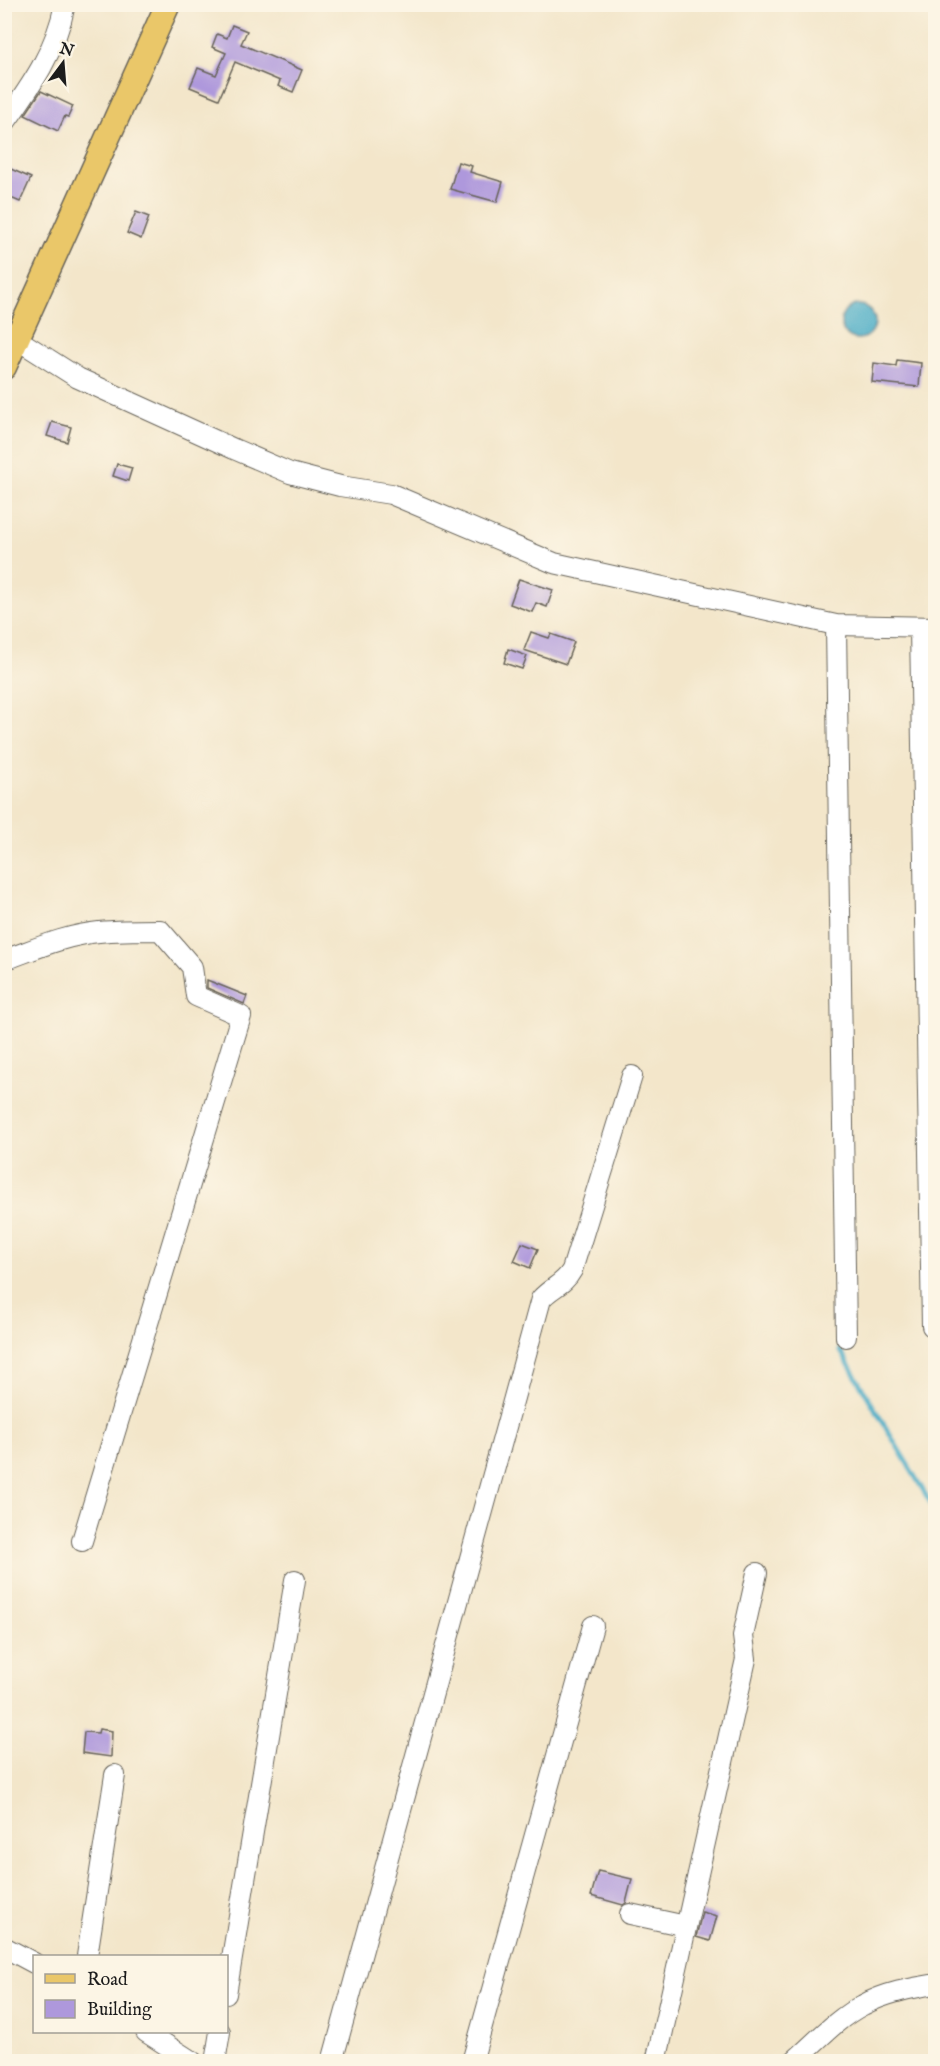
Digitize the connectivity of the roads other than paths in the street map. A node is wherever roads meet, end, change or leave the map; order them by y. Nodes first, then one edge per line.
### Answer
1 (65, 4) edge
2 (168, 4) edge
3 (4, 124) edge
4 (11, 335) edge
5 (4, 367) edge
6 (836, 626) junction
7 (928, 628) edge
8 (4, 960) edge
9 (632, 1076) dead end
10 (932, 1326) dead end
11 (846, 1337) dead end
12 (82, 1541) dead end
13 (757, 1573) dead end
14 (295, 1580) dead end
15 (593, 1626) dead end
16 (115, 1775) dead end
17 (630, 1914) dead end
18 (686, 1926) junction
19 (4, 1947) edge
20 (87, 1955) edge
21 (33, 1962) edge
22 (228, 1982) edge
23 (936, 1984) edge
24 (908, 1988) junction
25 (936, 1996) edge
26 (149, 2033) edge
27 (220, 2033) edge
28 (193, 2061) edge
29 (215, 2061) edge
30 (332, 2061) edge
31 (472, 2061) edge
32 (656, 2061) edge
33 (793, 2061) edge

1 - 3 street
2 - 4 main road
4 - 5 main road
4 - 6 street
6 - 7 street
6 - 11 street
7 - 10 street
8 - 12 street
9 - 30 street
13 - 18 street
14 - 22 street
15 - 31 street
16 - 20 street
17 - 18 street
18 - 32 street
19 - 21 street
23 - 24 street
24 - 25 street
24 - 33 street
26 - 28 street
27 - 29 street

